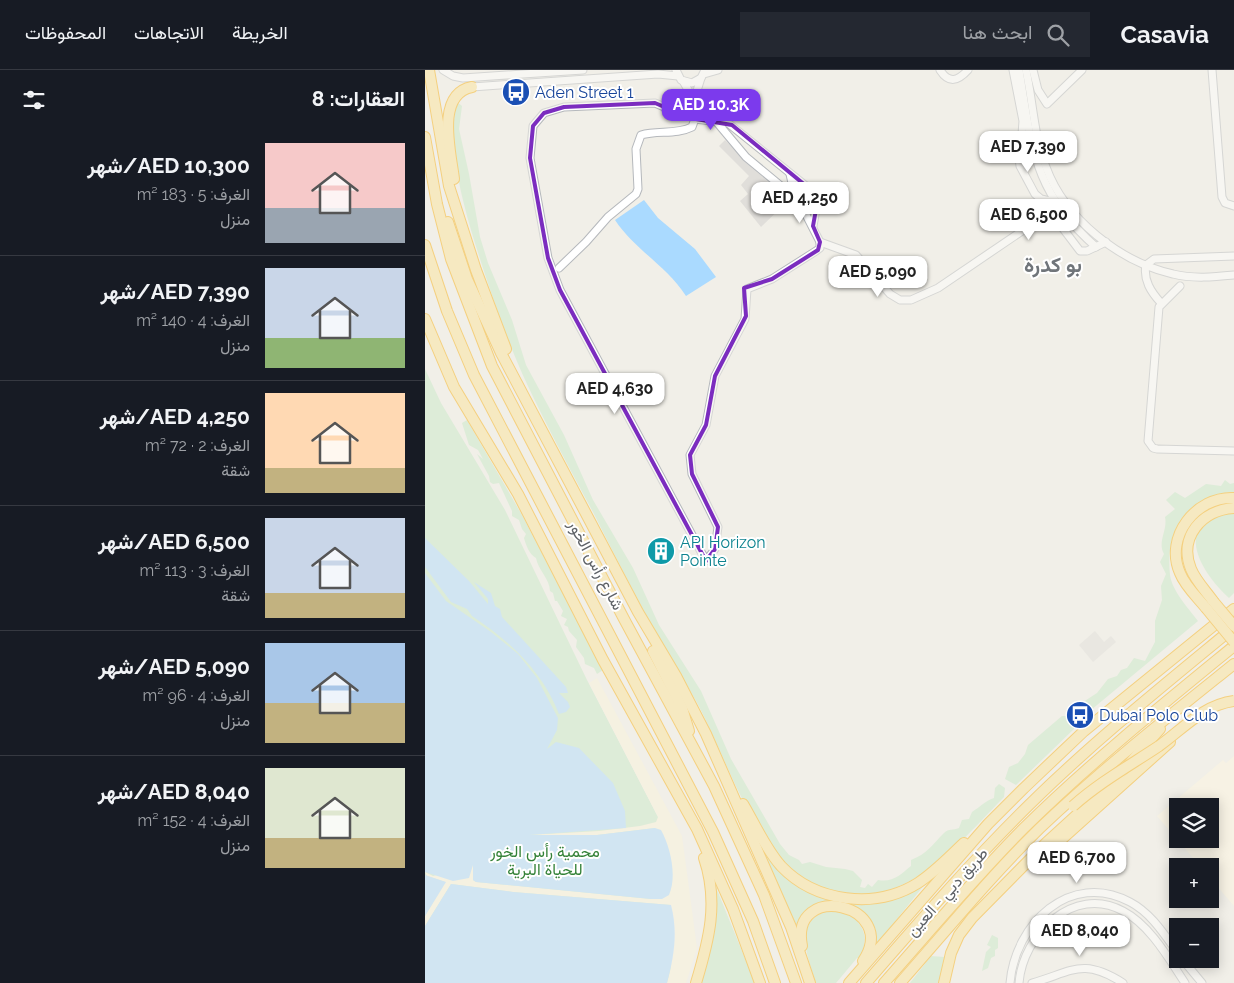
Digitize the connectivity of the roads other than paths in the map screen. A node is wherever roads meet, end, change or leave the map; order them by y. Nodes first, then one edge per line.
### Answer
1 (429, 70) edge
2 (443, 70) edge
3 (583, 70) edge
4 (719, 70) edge
5 (940, 70) edge
6 (968, 70) edge
7 (1013, 70) edge
8 (1019, 70) edge
9 (1026, 70) edge
10 (1033, 70) edge
11 (1082, 70) edge
12 (1212, 70) edge
13 (704, 74) edge
14 (679, 75) edge
15 (473, 87) joint
16 (1030, 91) junction
17 (695, 102) junction
18 (696, 111) junction
19 (695, 119) junction
20 (715, 120) junction
21 (425, 137) edge
22 (790, 174) junction
23 (433, 181) junction
24 (795, 197) junction
25 (1055, 202) junction
26 (1234, 206) edge
27 (813, 226) junction
28 (462, 227) junction
29 (820, 242) junction
30 (1106, 242) junction
31 (425, 245) edge
32 (1096, 247) junction
33 (1234, 256) edge
34 (1146, 265) junction
35 (559, 268) dead end
36 (1234, 274) edge
37 (1180, 286) dead end
38 (1161, 303) junction
39 (425, 315) edge
40 (426, 322) edge
41 (527, 404) junction
42 (1234, 451) edge
43 (1234, 498) edge
44 (1234, 508) edge
45 (1210, 604) junction
46 (1234, 609) edge
47 (637, 612) junction
48 (1234, 627) edge
49 (1234, 642) edge
50 (1234, 646) edge
51 (1234, 664) edge
52 (1195, 695) junction
53 (1234, 701) edge
54 (1195, 718) junction
55 (643, 728) junction
56 (690, 742) junction
57 (725, 778) junction
58 (989, 824) junction
59 (1004, 888) junction
60 (962, 912) junction
61 (1169, 941) edge
62 (1023, 962) junction
63 (1190, 968) edge
64 (850, 981) edge
65 (696, 983) edge
66 (761, 983) edge
67 (775, 983) edge
68 (796, 983) edge
69 (811, 983) edge
70 (866, 983) edge
71 (884, 983) edge
72 (900, 983) edge
73 (944, 983) edge
74 (1009, 983) edge
75 (1019, 983) edge
76 (1024, 983) edge
77 (1032, 983) edge
78 (1123, 983) edge
79 (1185, 983) edge
80 (1202, 983) edge

1 - 28 highway
2 - 3 street
4 - 13 street
5 - 6 street
7 - 25 street
8 - 16 street
9 - 16 street
10 - 16 street
11 - 16 street
12 - 26 street
13 - 14 street
13 - 17 street
14 - 15 street
14 - 17 street
15 - 28 highway
16 - 25 street
16 - 30 street
17 - 18 street
18 - 19 street
18 - 29 street
19 - 20 street
19 - 35 street
20 - 22 street
20 - 24 street
21 - 23 highway, شارع رأس الخور
22 - 24 street
22 - 27 street
23 - 41 highway
23 - 56 highway, شارع رأس الخور
24 - 27 street
25 - 32 street
27 - 29 street
28 - 41 highway
29 - 32 street
30 - 32 street
30 - 34 street
31 - 67 highway, شارع رأس الخور
33 - 34 street
34 - 36 street
34 - 38 street
37 - 38 street
38 - 42 street
39 - 40 highway
40 - 55 highway
41 - 47 highway
43 - 45 highway
44 - 45 highway
45 - 48 highway, bridge
45 - 49 highway, bridge
46 - 58 highway
47 - 56 highway
47 - 57 highway
48 - 70 highway, طريق دبي - العين
50 - 71 highway, طريق دبي - العين
51 - 52 highway
52 - 59 highway
52 - 60 highway
53 - 54 highway, bridge
54 - 59 highway, bridge
54 - 60 highway, bridge
55 - 65 highway
55 - 66 highway
56 - 68 highway, شارع رأس الخور
57 - 58 highway
57 - 69 highway
58 - 64 highway
59 - 73 highway
60 - 72 highway
61 - 74 street
62 - 75 street
62 - 76 street
62 - 79 street
63 - 80 street
64 - 69 highway
77 - 78 street

